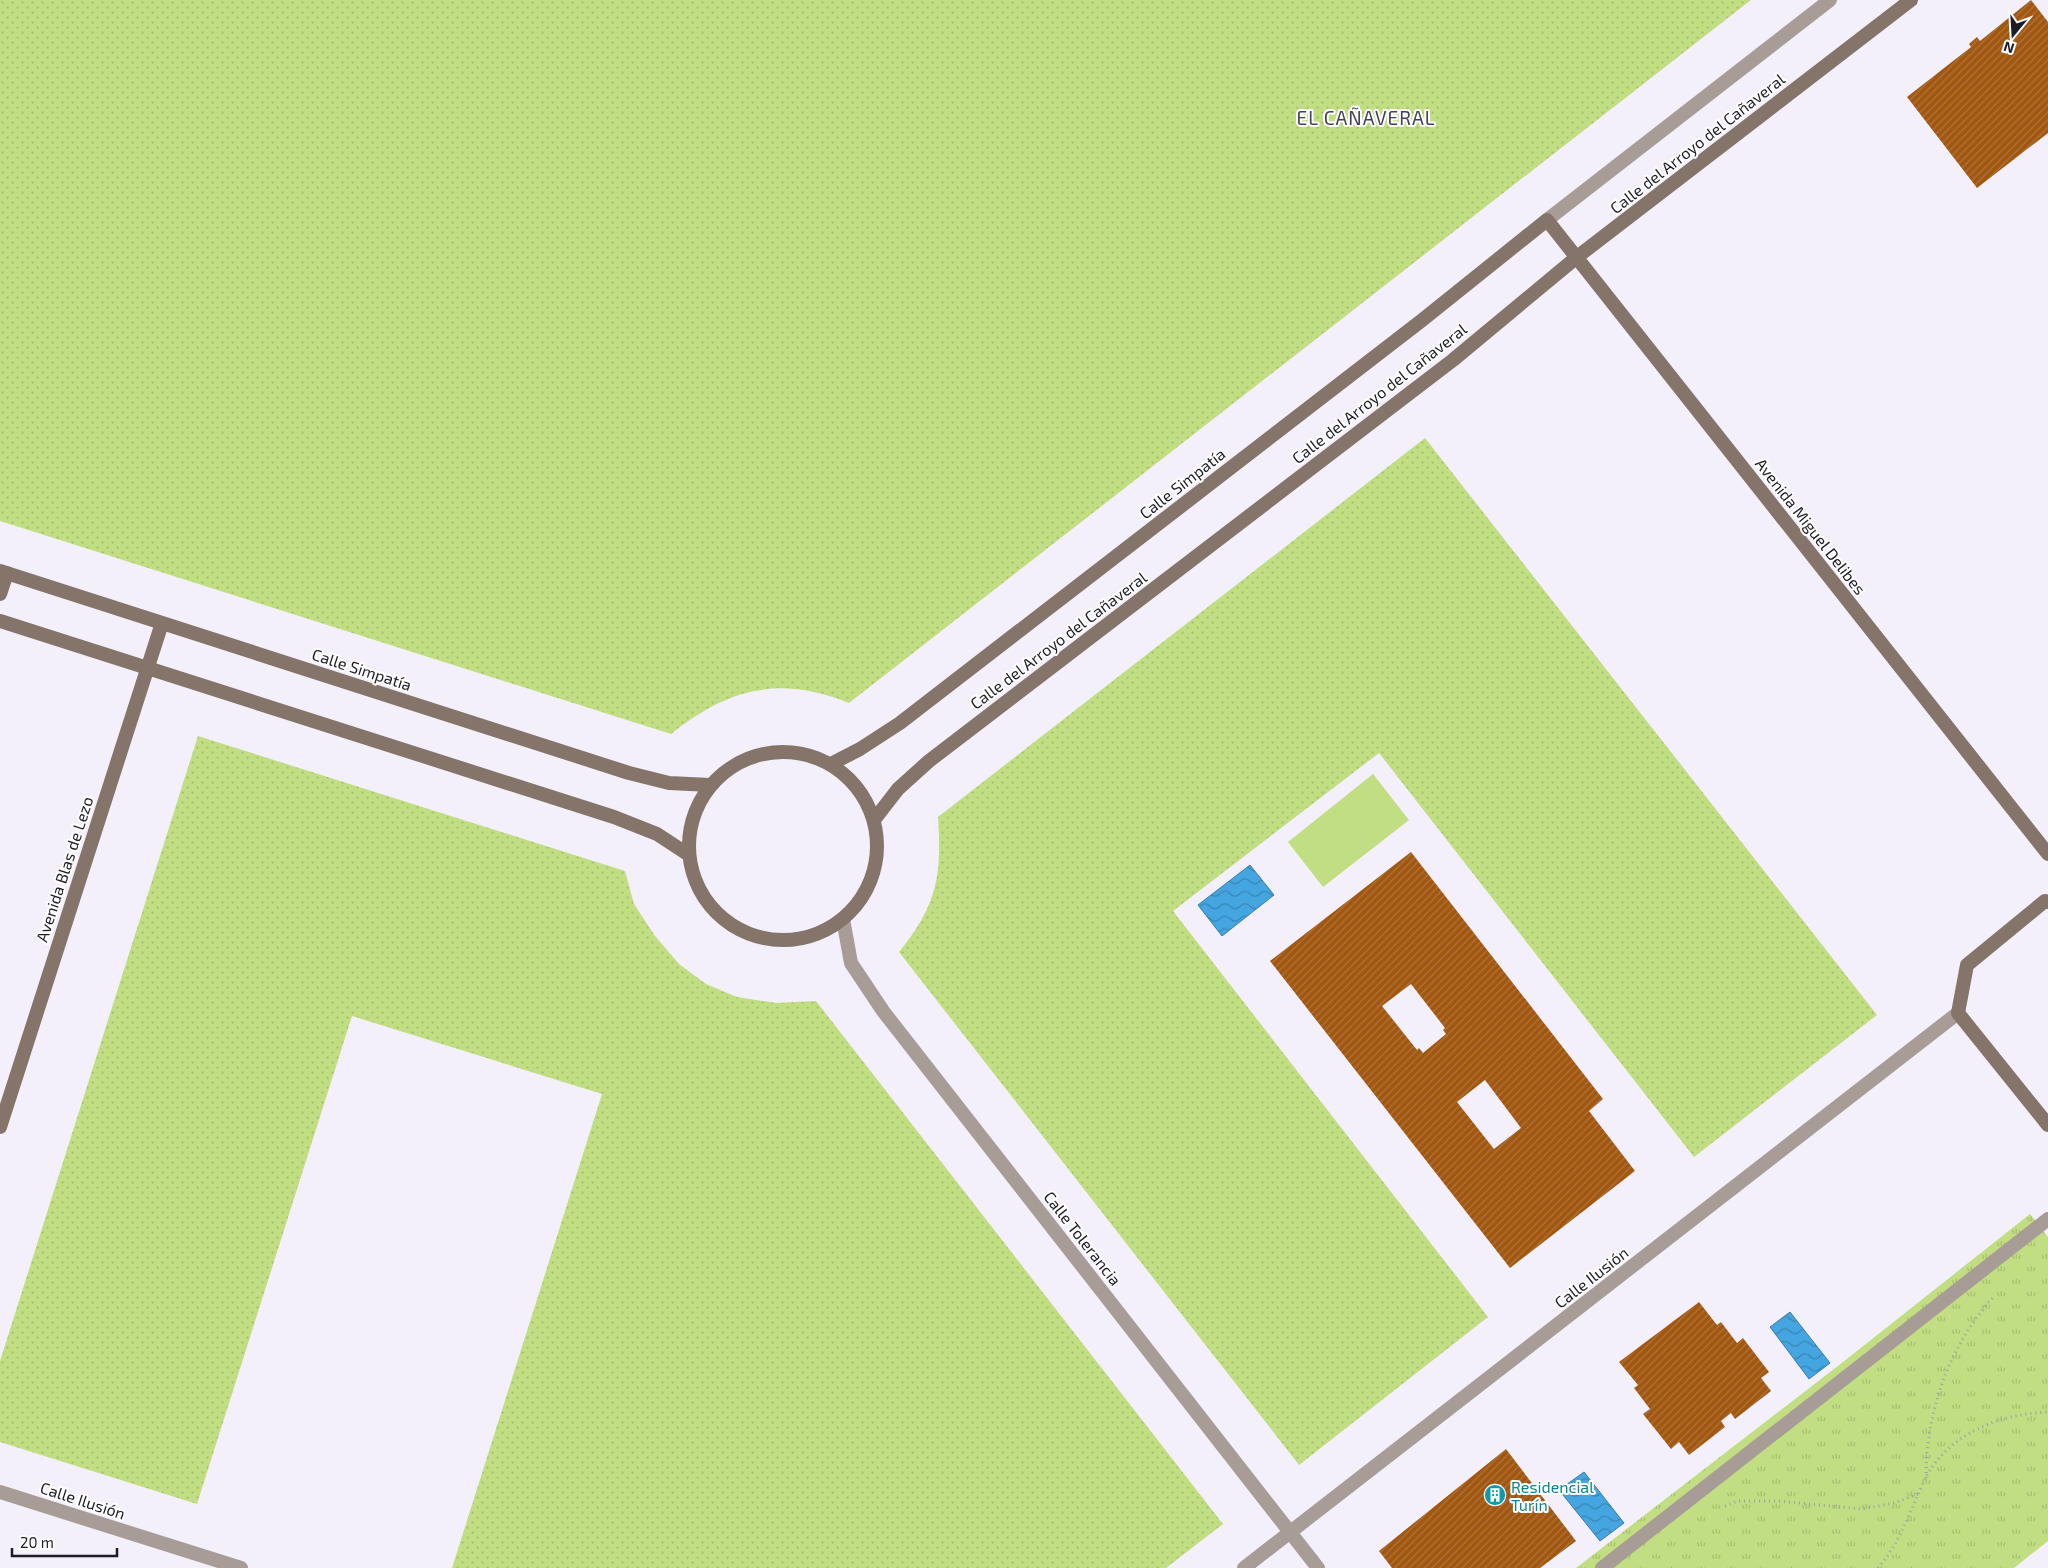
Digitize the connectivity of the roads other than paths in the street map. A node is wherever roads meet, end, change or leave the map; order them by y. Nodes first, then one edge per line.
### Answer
1 (1830, 0) edge
2 (1911, 0) edge
3 (1547, 220) junction
4 (1577, 257) junction
5 (3, 572) edge
6 (0, 594) edge
7 (0, 621) edge
8 (162, 622) junction
9 (147, 667) junction
10 (831, 764) junction
11 (710, 785) junction
12 (874, 820) junction
13 (2048, 854) edge
14 (689, 855) junction
15 (2048, 902) edge
16 (843, 919) junction
17 (1958, 1013) junction
18 (2048, 1125) edge
19 (0, 1127) edge
20 (2048, 1219) edge
21 (0, 1492) edge
22 (1290, 1533) junction
23 (241, 1568) edge
24 (1244, 1568) edge
25 (1318, 1568) edge
26 (1602, 1568) edge

1 - 3 street, Calle del Arroyo del Cañaveral
2 - 4 main road, Calle del Arroyo del Cañaveral
3 - 4 main road, Avenida Miguel Delibes
3 - 10 main road, Calle Simpatía
4 - 12 main road, Calle del Arroyo del Cañaveral
4 - 13 main road, Avenida Miguel Delibes
5 - 6 main road
5 - 8 main road, Calle Simpatía
7 - 9 main road
8 - 9 main road, Avenida Blas de Lezo
8 - 11 main road, Calle Simpatía
9 - 14 main road
9 - 19 main road, Avenida Blas de Lezo
10 - 11 main road
10 - 12 main road
11 - 14 main road
12 - 16 main road
14 - 16 main road
15 - 17 main road
16 - 22 street, Calle Tolerancia
17 - 18 main road
17 - 22 street, Calle Ilusión
20 - 26 street
21 - 23 street, Calle Ilusión
22 - 24 street, Calle Ilusión
22 - 25 street, Calle Tolerancia

